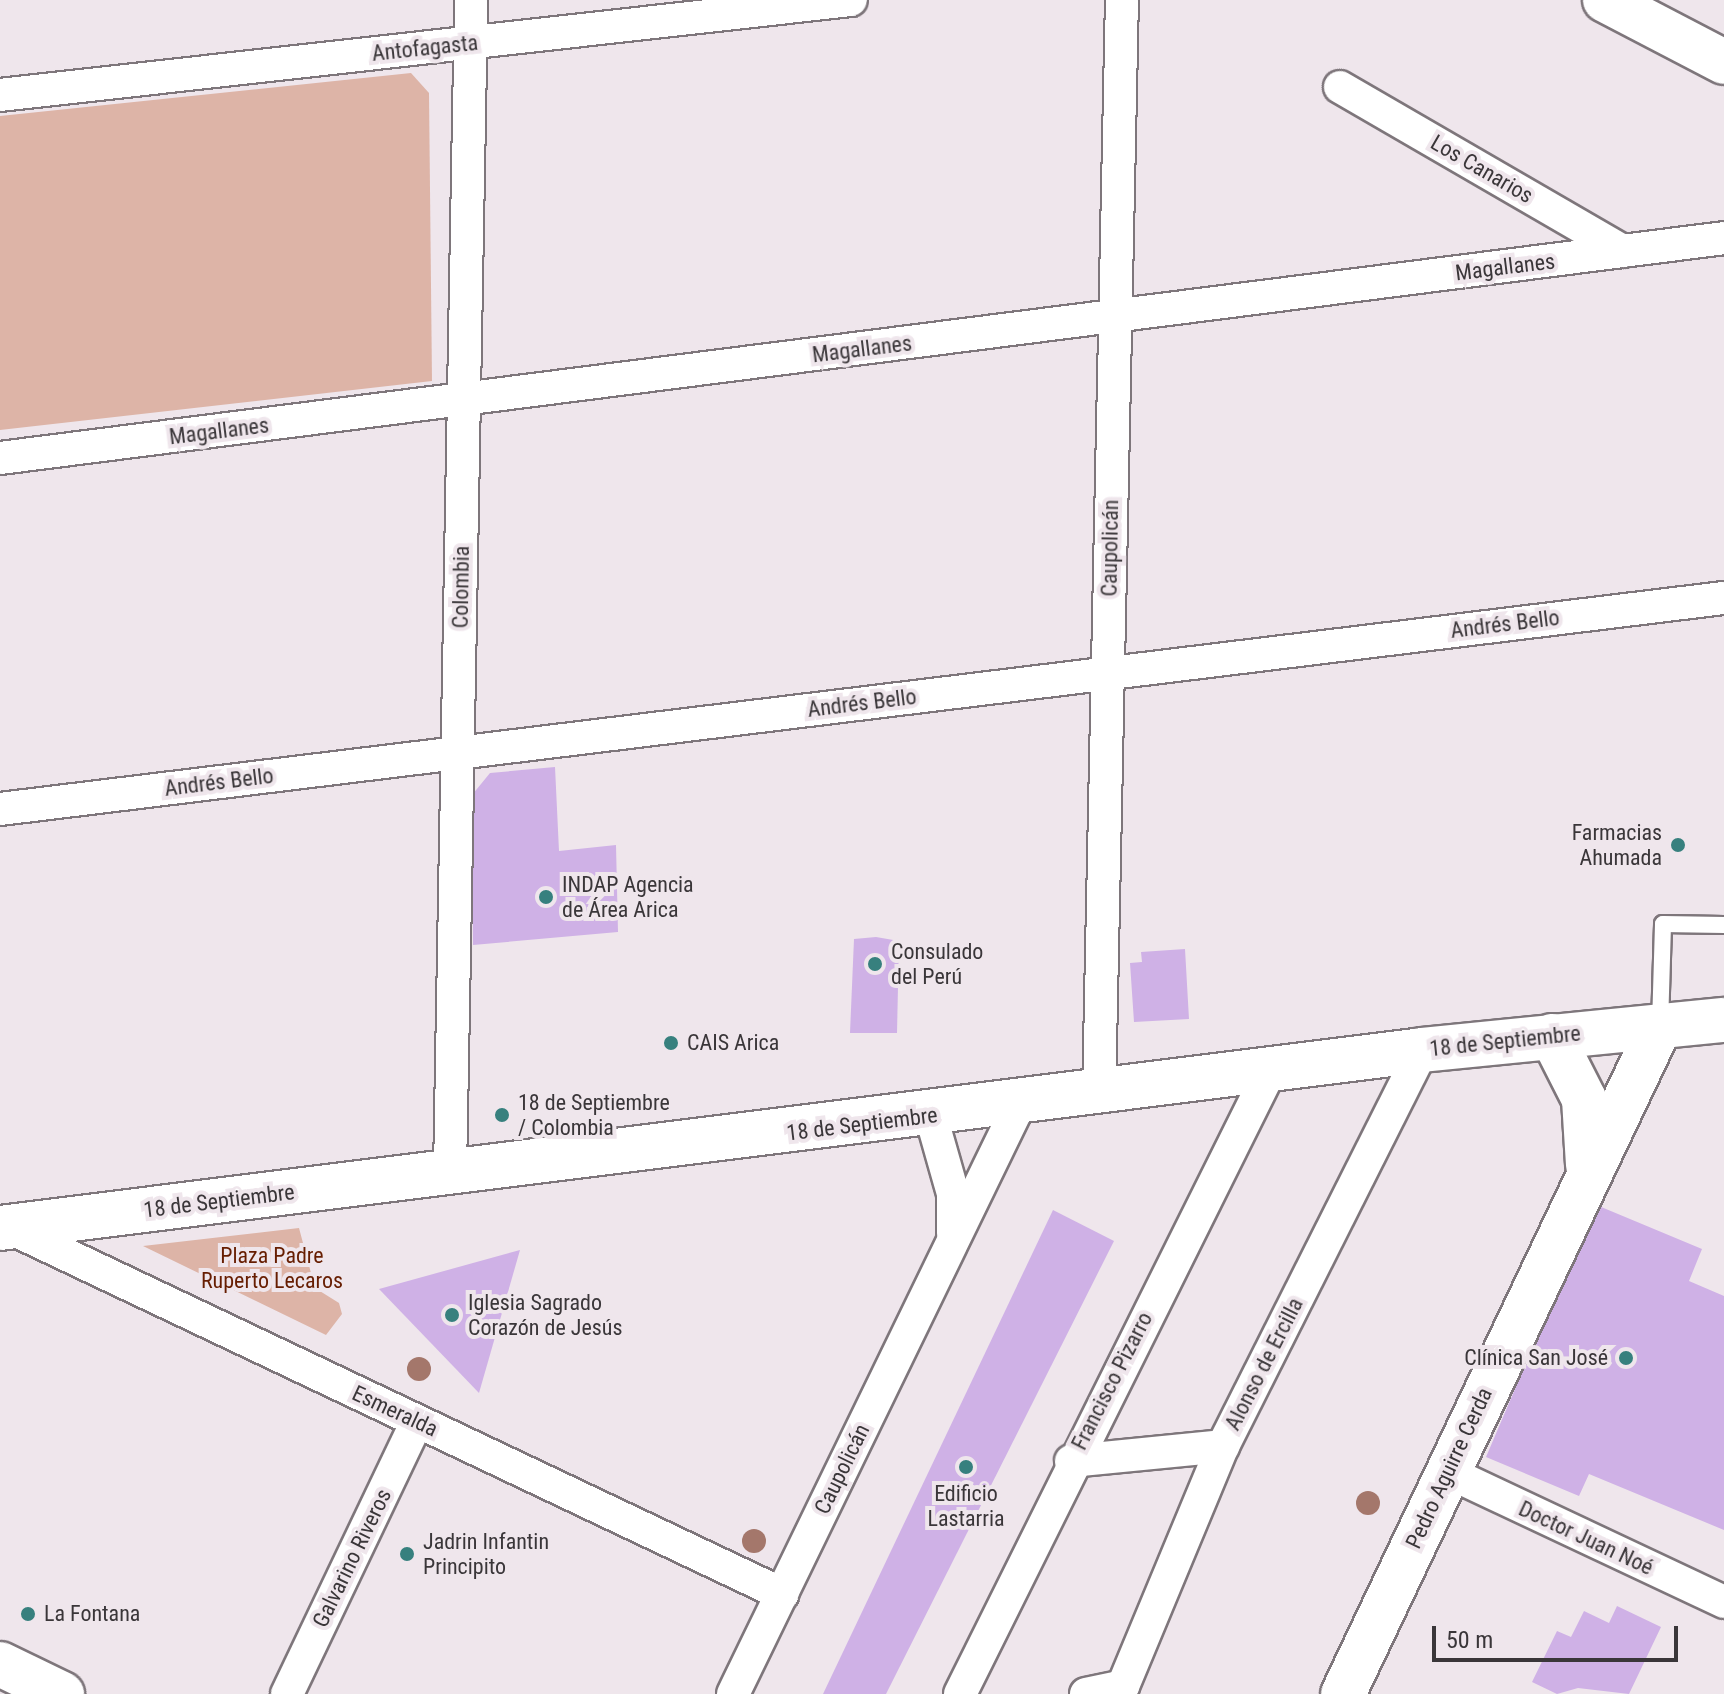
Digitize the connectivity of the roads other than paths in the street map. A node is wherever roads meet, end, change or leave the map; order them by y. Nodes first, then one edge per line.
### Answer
1 (471, 0) edge
2 (851, 0) edge
3 (1122, 0) edge
4 (1605, 0) edge
5 (471, 43) junction
6 (1724, 62) edge
7 (1340, 87) dead end
8 (0, 95) edge
9 (1724, 238) edge
10 (1623, 251) junction
11 (1115, 317) junction
12 (464, 400) junction
13 (0, 458) edge
14 (1724, 598) edge
15 (1107, 672) junction
16 (458, 753) junction
17 (0, 809) edge
18 (1724, 925) edge
19 (1724, 1020) edge
20 (1660, 1026) junction
21 (1552, 1036) junction
22 (1422, 1050) junction
23 (1270, 1071) junction
24 (1099, 1095) junction
25 (1019, 1105) junction
26 (931, 1116) junction
27 (450, 1173) junction
28 (1586, 1174) junction
29 (4, 1227) edge
30 (951, 1244) junction
31 (417, 1422) junction
32 (1223, 1446) junction
33 (1071, 1461) junction
34 (1448, 1472) junction
35 (782, 1594) junction
36 (1724, 1602) edge
37 (0, 1664) edge
38 (62, 1694) edge
39 (287, 1694) edge
40 (733, 1694) edge
41 (960, 1694) edge
42 (1086, 1694) edge
43 (1343, 1694) edge

1 - 5 street, Colombia
2 - 5 street, Antofagasta
3 - 11 street, Caupolicán
4 - 6 main road
5 - 8 street, Antofagasta
5 - 12 street, Colombia
7 - 10 street, Los Canarios
9 - 10 street, Magallanes
10 - 11 street, Magallanes
11 - 12 street, Magallanes
11 - 15 street, Caupolicán
12 - 13 street, Magallanes
12 - 16 street, Colombia
14 - 15 street, Andrés Bello
15 - 16 street, Andrés Bello
15 - 24 street, Caupolicán
16 - 17 street, Andrés Bello
16 - 27 street, Colombia
18 - 20 lane
19 - 20 main road, 18 de Septiembre
20 - 21 main road, 18 de Septiembre
20 - 28 main road, Pedro Aguirre Cerda
21 - 22 main road, 18 de Septiembre
21 - 28 main road
22 - 23 main road, 18 de Septiembre
22 - 32 street, Alonso de Ercilla
23 - 24 main road, 18 de Septiembre
23 - 33 street, Francisco Pizarro
24 - 25 main road, 18 de Septiembre
25 - 26 main road, 18 de Septiembre
25 - 30 street, Caupolicán
26 - 27 main road, 18 de Septiembre
26 - 30 street, Caupolicán
27 - 29 main road, 18 de Septiembre
28 - 34 main road, Pedro Aguirre Cerda
29 - 31 street, Esmeralda
30 - 35 street, Caupolicán
31 - 35 street, Esmeralda
31 - 39 street, Galvarino Riveros
32 - 33 street
32 - 42 street, Alonso de Ercilla
33 - 41 street, Francisco Pizarro
34 - 36 street, Doctor Juan Noé
34 - 43 main road, Pedro Aguirre Cerda
35 - 40 street, Caupolicán
37 - 38 main road

